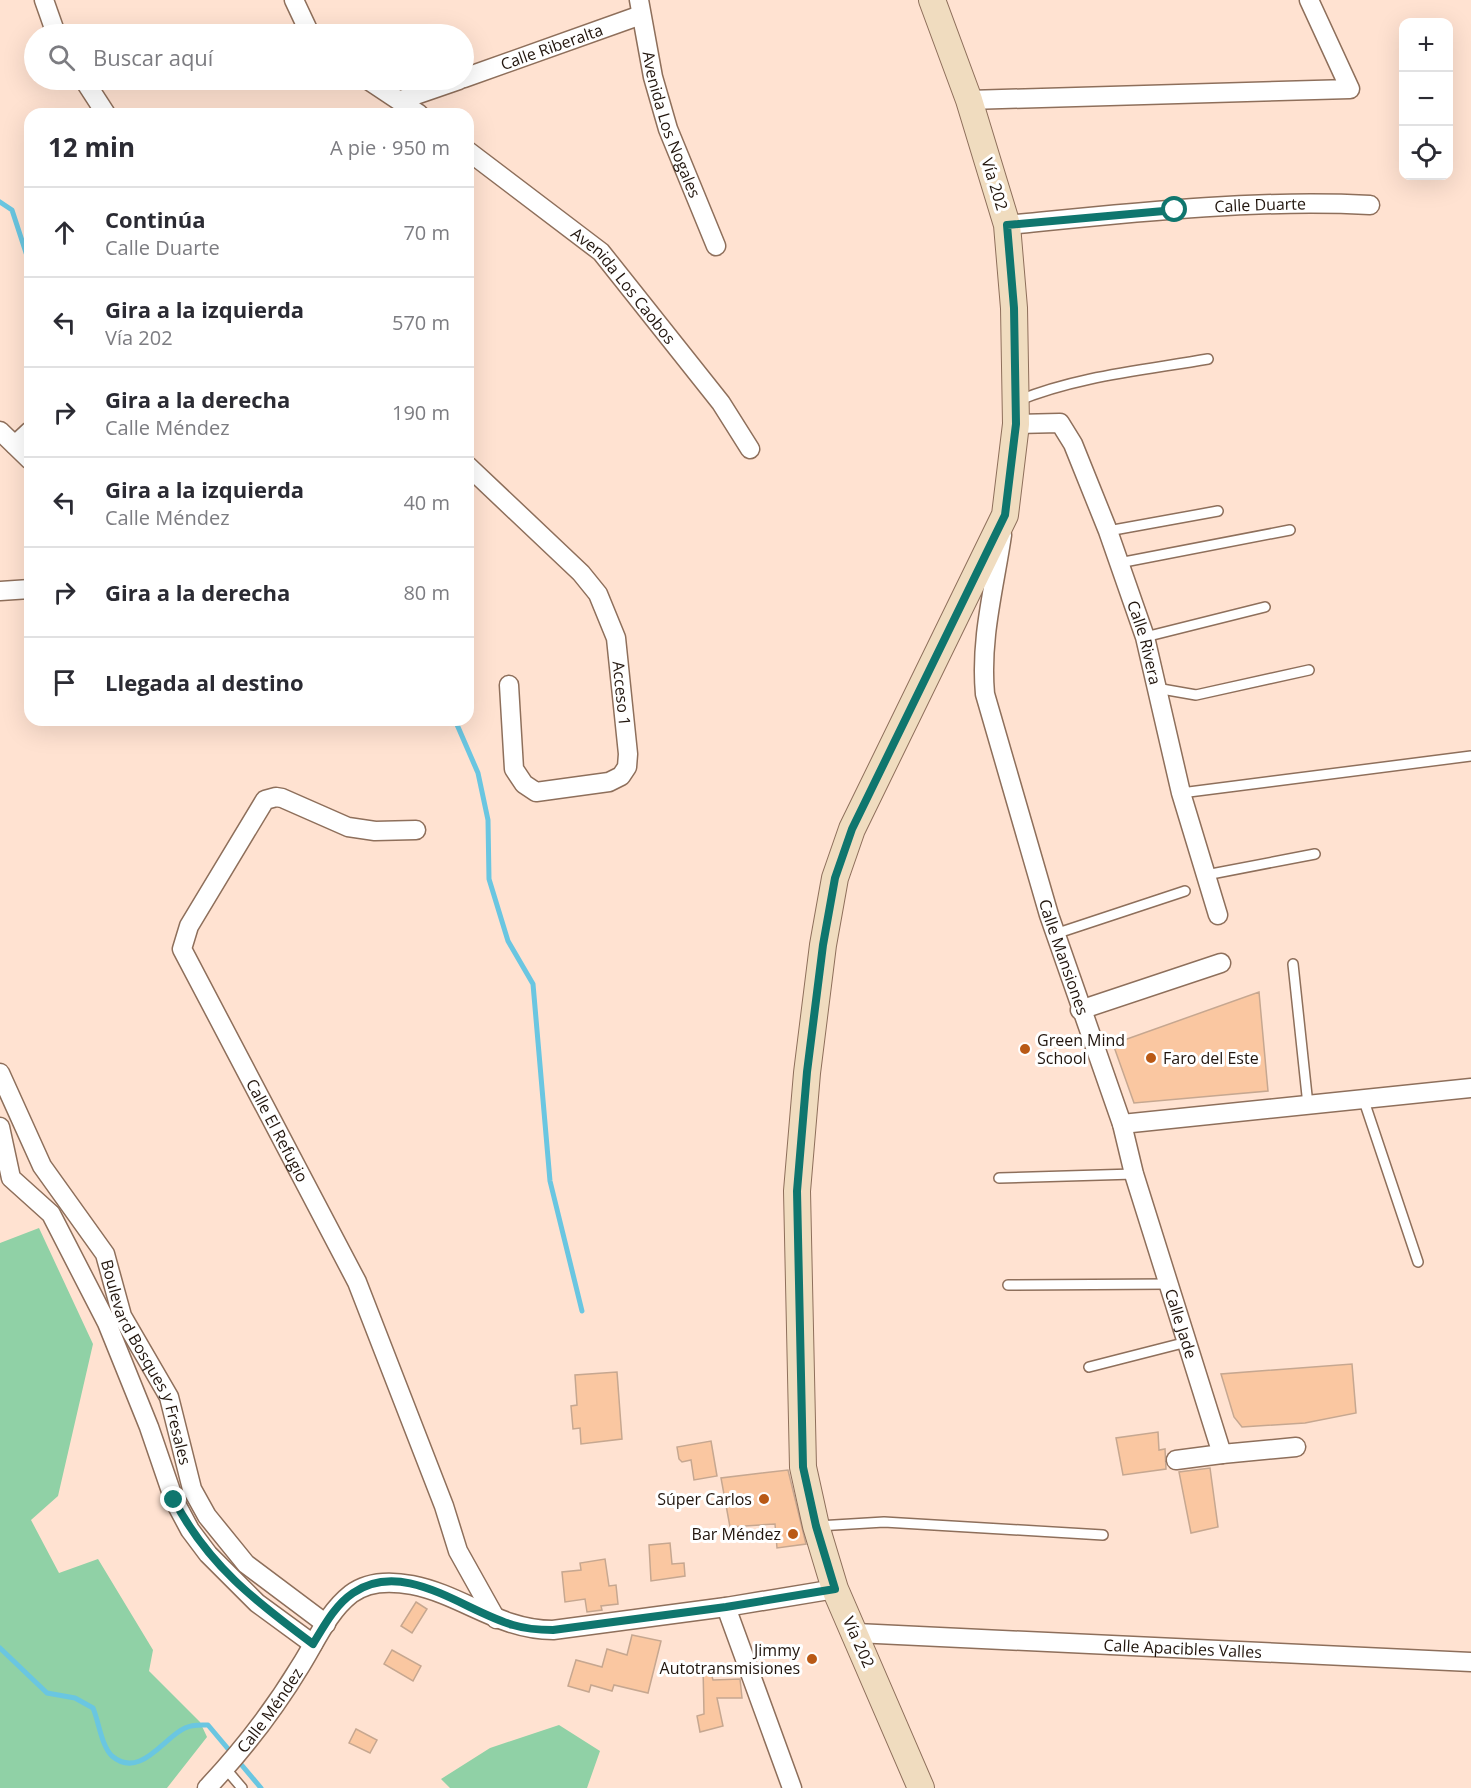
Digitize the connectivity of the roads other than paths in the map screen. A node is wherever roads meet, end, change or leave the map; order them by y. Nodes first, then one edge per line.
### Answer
1 (44, 0) edge
2 (294, 0) edge
3 (932, 0) edge
4 (1309, 0) edge
5 (640, 8) edge
6 (52, 24) edge
7 (305, 24) edge
8 (474, 74) edge
9 (90, 90) edge
10 (384, 90) edge
11 (430, 90) edge
12 (401, 100) junction
13 (969, 100) junction
14 (102, 108) edge
15 (411, 108) edge
16 (474, 156) edge
17 (1370, 205) dead end
18 (1007, 225) junction
19 (716, 246) dead end
20 (1208, 359) dead end
21 (1016, 413) junction
22 (0, 430) edge
23 (24, 437) edge
24 (15, 445) junction
25 (750, 449) dead end
26 (24, 454) edge
27 (474, 471) edge
28 (1218, 511) dead end
29 (1005, 515) junction
30 (1290, 530) dead end
31 (1107, 531) junction
32 (1119, 563) junction
33 (24, 589) edge
34 (0, 591) edge
35 (1265, 607) dead end
36 (1145, 637) junction
37 (1309, 670) dead end
38 (509, 685) dead end
39 (1156, 688) junction
40 (1471, 756) edge
41 (1181, 793) junction
42 (416, 830) dead end
43 (1315, 854) dead end
44 (1206, 875) junction
45 (1185, 891) dead end
46 (1218, 915) dead end
47 (1055, 934) junction
48 (1221, 963) dead end
49 (1293, 964) dead end
50 (1080, 1010) junction
51 (0, 1073) edge
52 (1471, 1088) edge
53 (1364, 1101) junction
54 (1308, 1105) junction
55 (1122, 1124) junction
56 (0, 1127) edge
57 (1134, 1174) junction
58 (999, 1178) dead end
59 (1418, 1262) dead end
60 (1168, 1284) junction
61 (1008, 1285) dead end
62 (1187, 1342) junction
63 (1089, 1367) dead end
64 (1296, 1447) dead end
65 (1222, 1454) junction
66 (1176, 1460) dead end
67 (816, 1526) junction
68 (1103, 1534) dead end
69 (835, 1589) junction
70 (726, 1607) junction
71 (496, 1619) junction
72 (326, 1624) junction
73 (856, 1633) junction
74 (313, 1644) junction
75 (1471, 1662) edge
76 (225, 1768) junction
77 (207, 1788) edge
78 (242, 1788) edge
79 (792, 1788) edge
80 (921, 1788) edge

1 - 6 street
2 - 7 street
3 - 13 main road, Vía 202
4 - 13 street
5 - 8 street, Calle Riberalta
5 - 19 street, Avenida Los Nogales
9 - 14 street
10 - 12 street
11 - 12 street, Calle Riberalta
12 - 15 street
13 - 18 main road, Vía 202
16 - 25 street, Avenida Los Caobos
17 - 18 street, Calle Duarte
18 - 21 main road, Vía 202
20 - 21 lane
21 - 29 main road, Vía 202
21 - 31 street, Calle Rivera
22 - 24 street
23 - 24 street
24 - 26 street
27 - 38 street, Acceso 1
28 - 31 lane
29 - 47 street, Calle Mansiones
29 - 67 main road, Vía 202
30 - 32 lane
31 - 32 street, Calle Rivera
32 - 36 street, Calle Rivera
33 - 34 street
35 - 36 lane
36 - 39 street, Calle Rivera
37 - 39 lane
39 - 41 street, Calle Rivera
40 - 41 lane
41 - 44 street, Calle Rivera
42 - 71 street, Calle El Refugio
43 - 44 lane
44 - 46 street, Calle Rivera
45 - 47 lane
47 - 50 street, Calle Mansiones
48 - 50 street
49 - 54 lane
50 - 55 street, Calle Mansiones
51 - 72 street, Boulevard Bosques y Fresales
52 - 53 street
53 - 54 street
53 - 59 lane
54 - 55 street
55 - 57 street, Calle Jade
56 - 74 street, Boulevard Bosques y Fresales
57 - 58 lane
57 - 60 street, Calle Jade
60 - 61 lane
60 - 62 street, Calle Jade
62 - 63 lane
62 - 65 street, Calle Jade
64 - 65 street
65 - 66 street
67 - 68 lane
67 - 69 main road, Vía 202
69 - 70 street, Calle Méndez
69 - 73 main road, Vía 202
70 - 71 street, Calle Méndez
70 - 79 street
71 - 72 street, Calle Méndez
72 - 74 street, Calle Méndez
73 - 75 street, Calle Apacibles Valles
73 - 80 main road, Vía 202
74 - 76 street, Calle Méndez
76 - 77 street, Calle Méndez
76 - 78 lane

